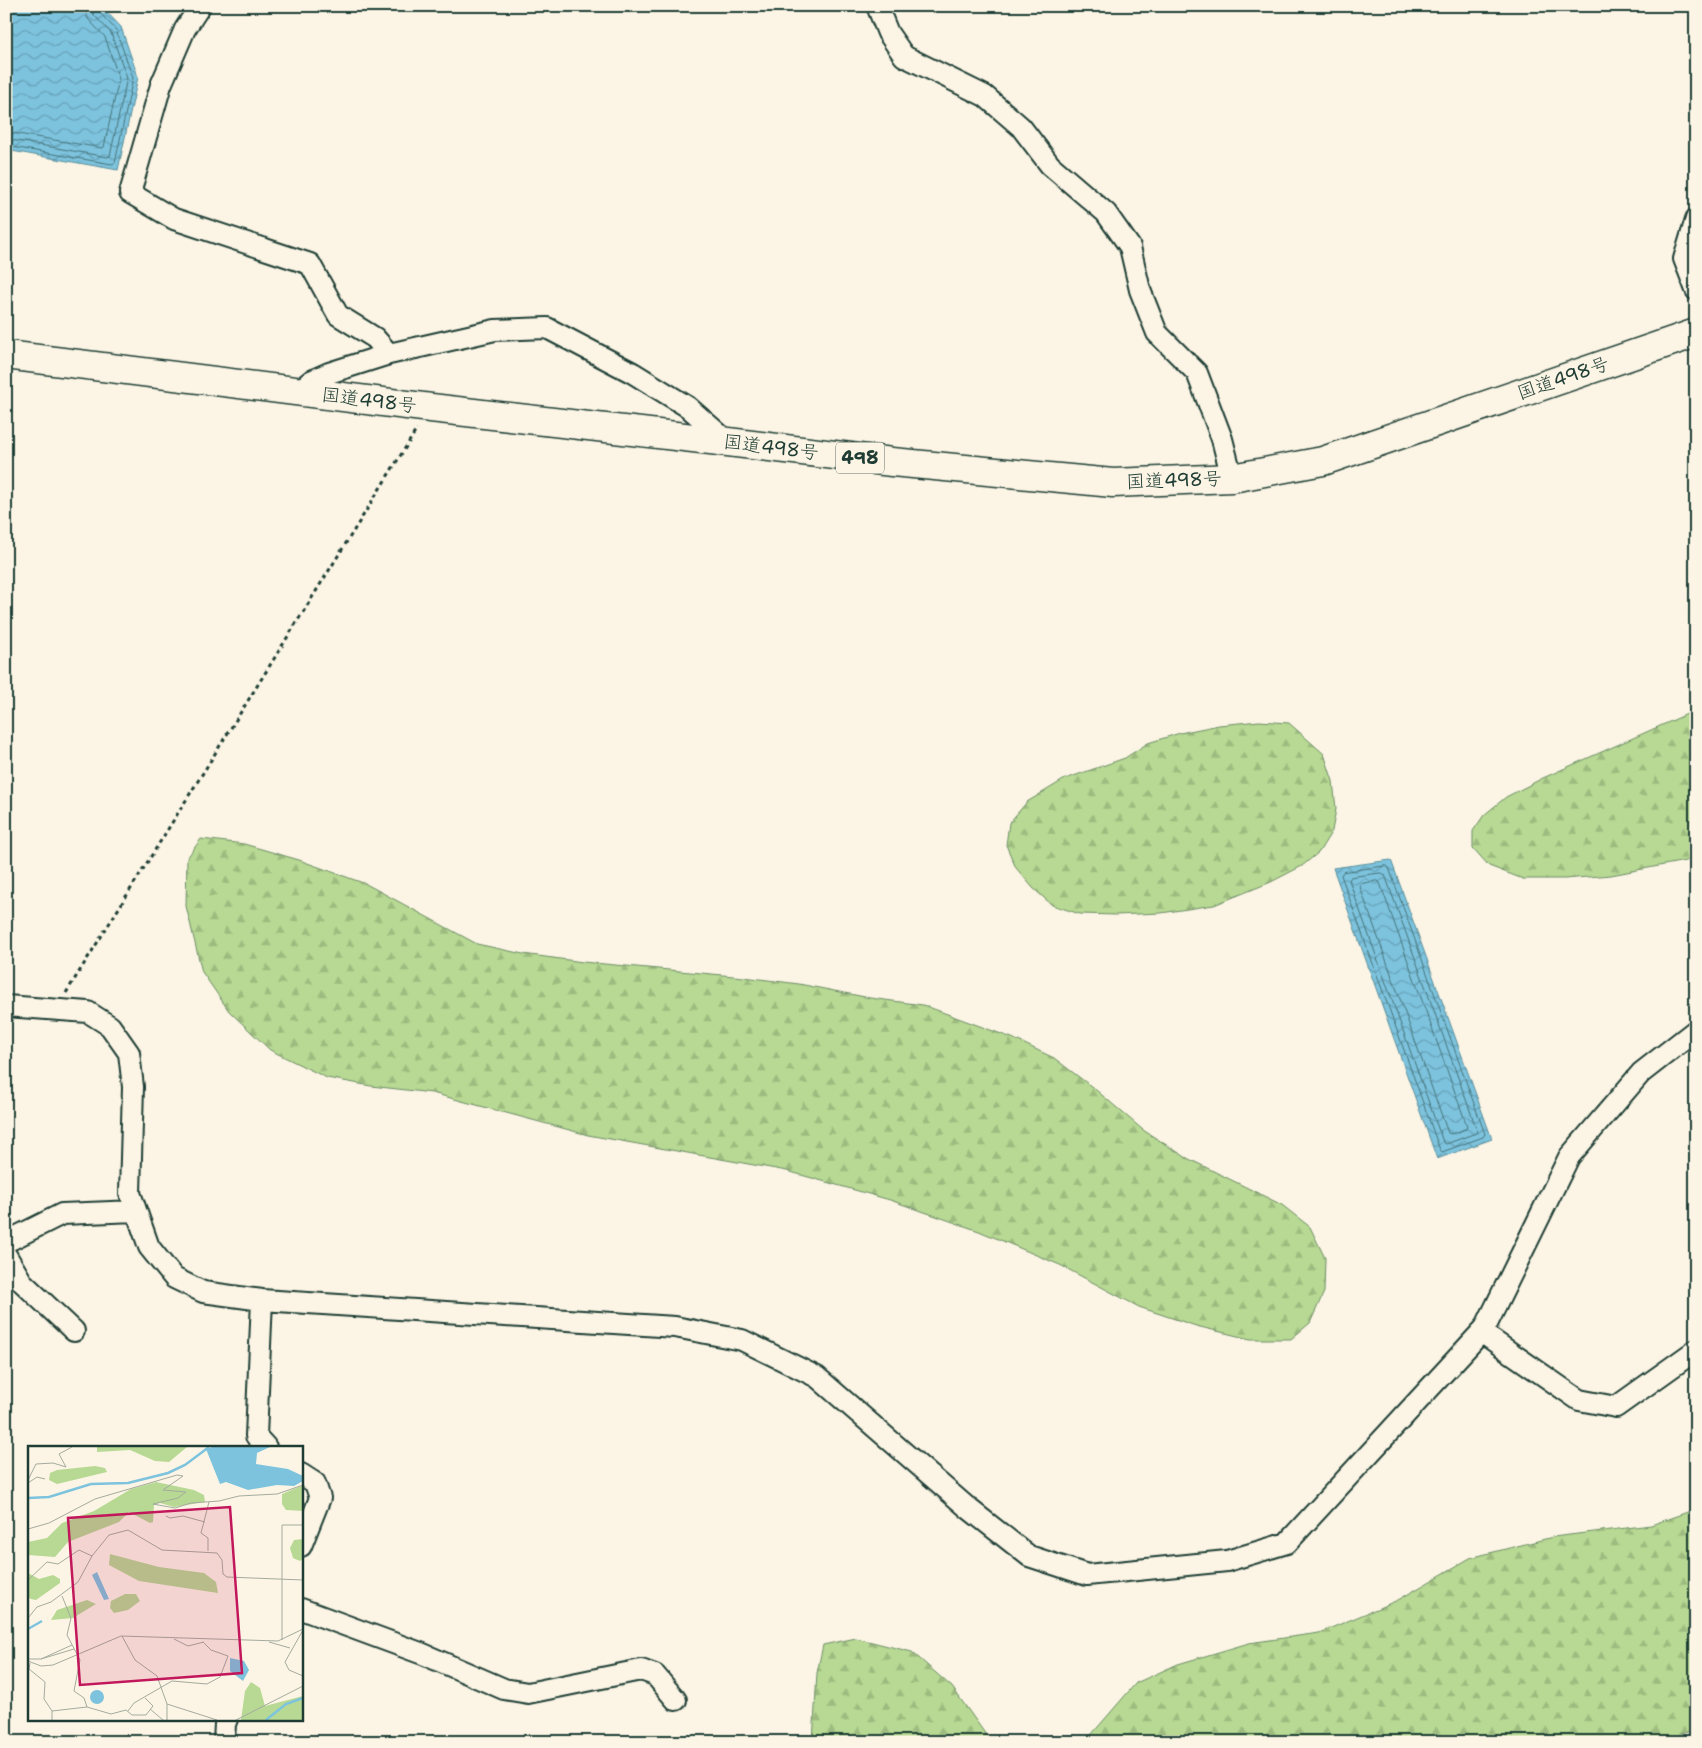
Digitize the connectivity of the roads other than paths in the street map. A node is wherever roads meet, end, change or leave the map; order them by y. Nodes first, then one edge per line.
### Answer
1 (200, 6) edge
2 (877, 6) edge
3 (1696, 219) edge
4 (1696, 290) edge
5 (1696, 333) edge
6 (389, 354) junction
7 (6, 355) edge
8 (299, 391) junction
9 (728, 442) junction
10 (1232, 478) junction
11 (6, 1006) edge
12 (1696, 1030) edge
13 (136, 1211) junction
14 (6, 1242) edge
15 (6, 1255) edge
16 (262, 1300) junction
17 (74, 1331) dead end
18 (1481, 1332) junction
19 (1696, 1350) edge
20 (265, 1446) edge
21 (302, 1475) edge
22 (302, 1543) edge
23 (302, 1610) edge
24 (676, 1700) dead end
25 (227, 1720) edge
26 (224, 1742) edge

1 - 6 street
2 - 10 street
3 - 4 street
5 - 10 highway, 国道498号 / 498
6 - 8 street
6 - 9 street
7 - 8 highway, 国道498号 / 498
8 - 9 highway, 国道498号 / 498
9 - 10 highway, 国道498号 / 498
11 - 13 street
12 - 18 street
13 - 14 street
13 - 16 street
15 - 17 street
16 - 18 street
16 - 20 street
18 - 19 street
21 - 22 street
23 - 24 street
25 - 26 street

